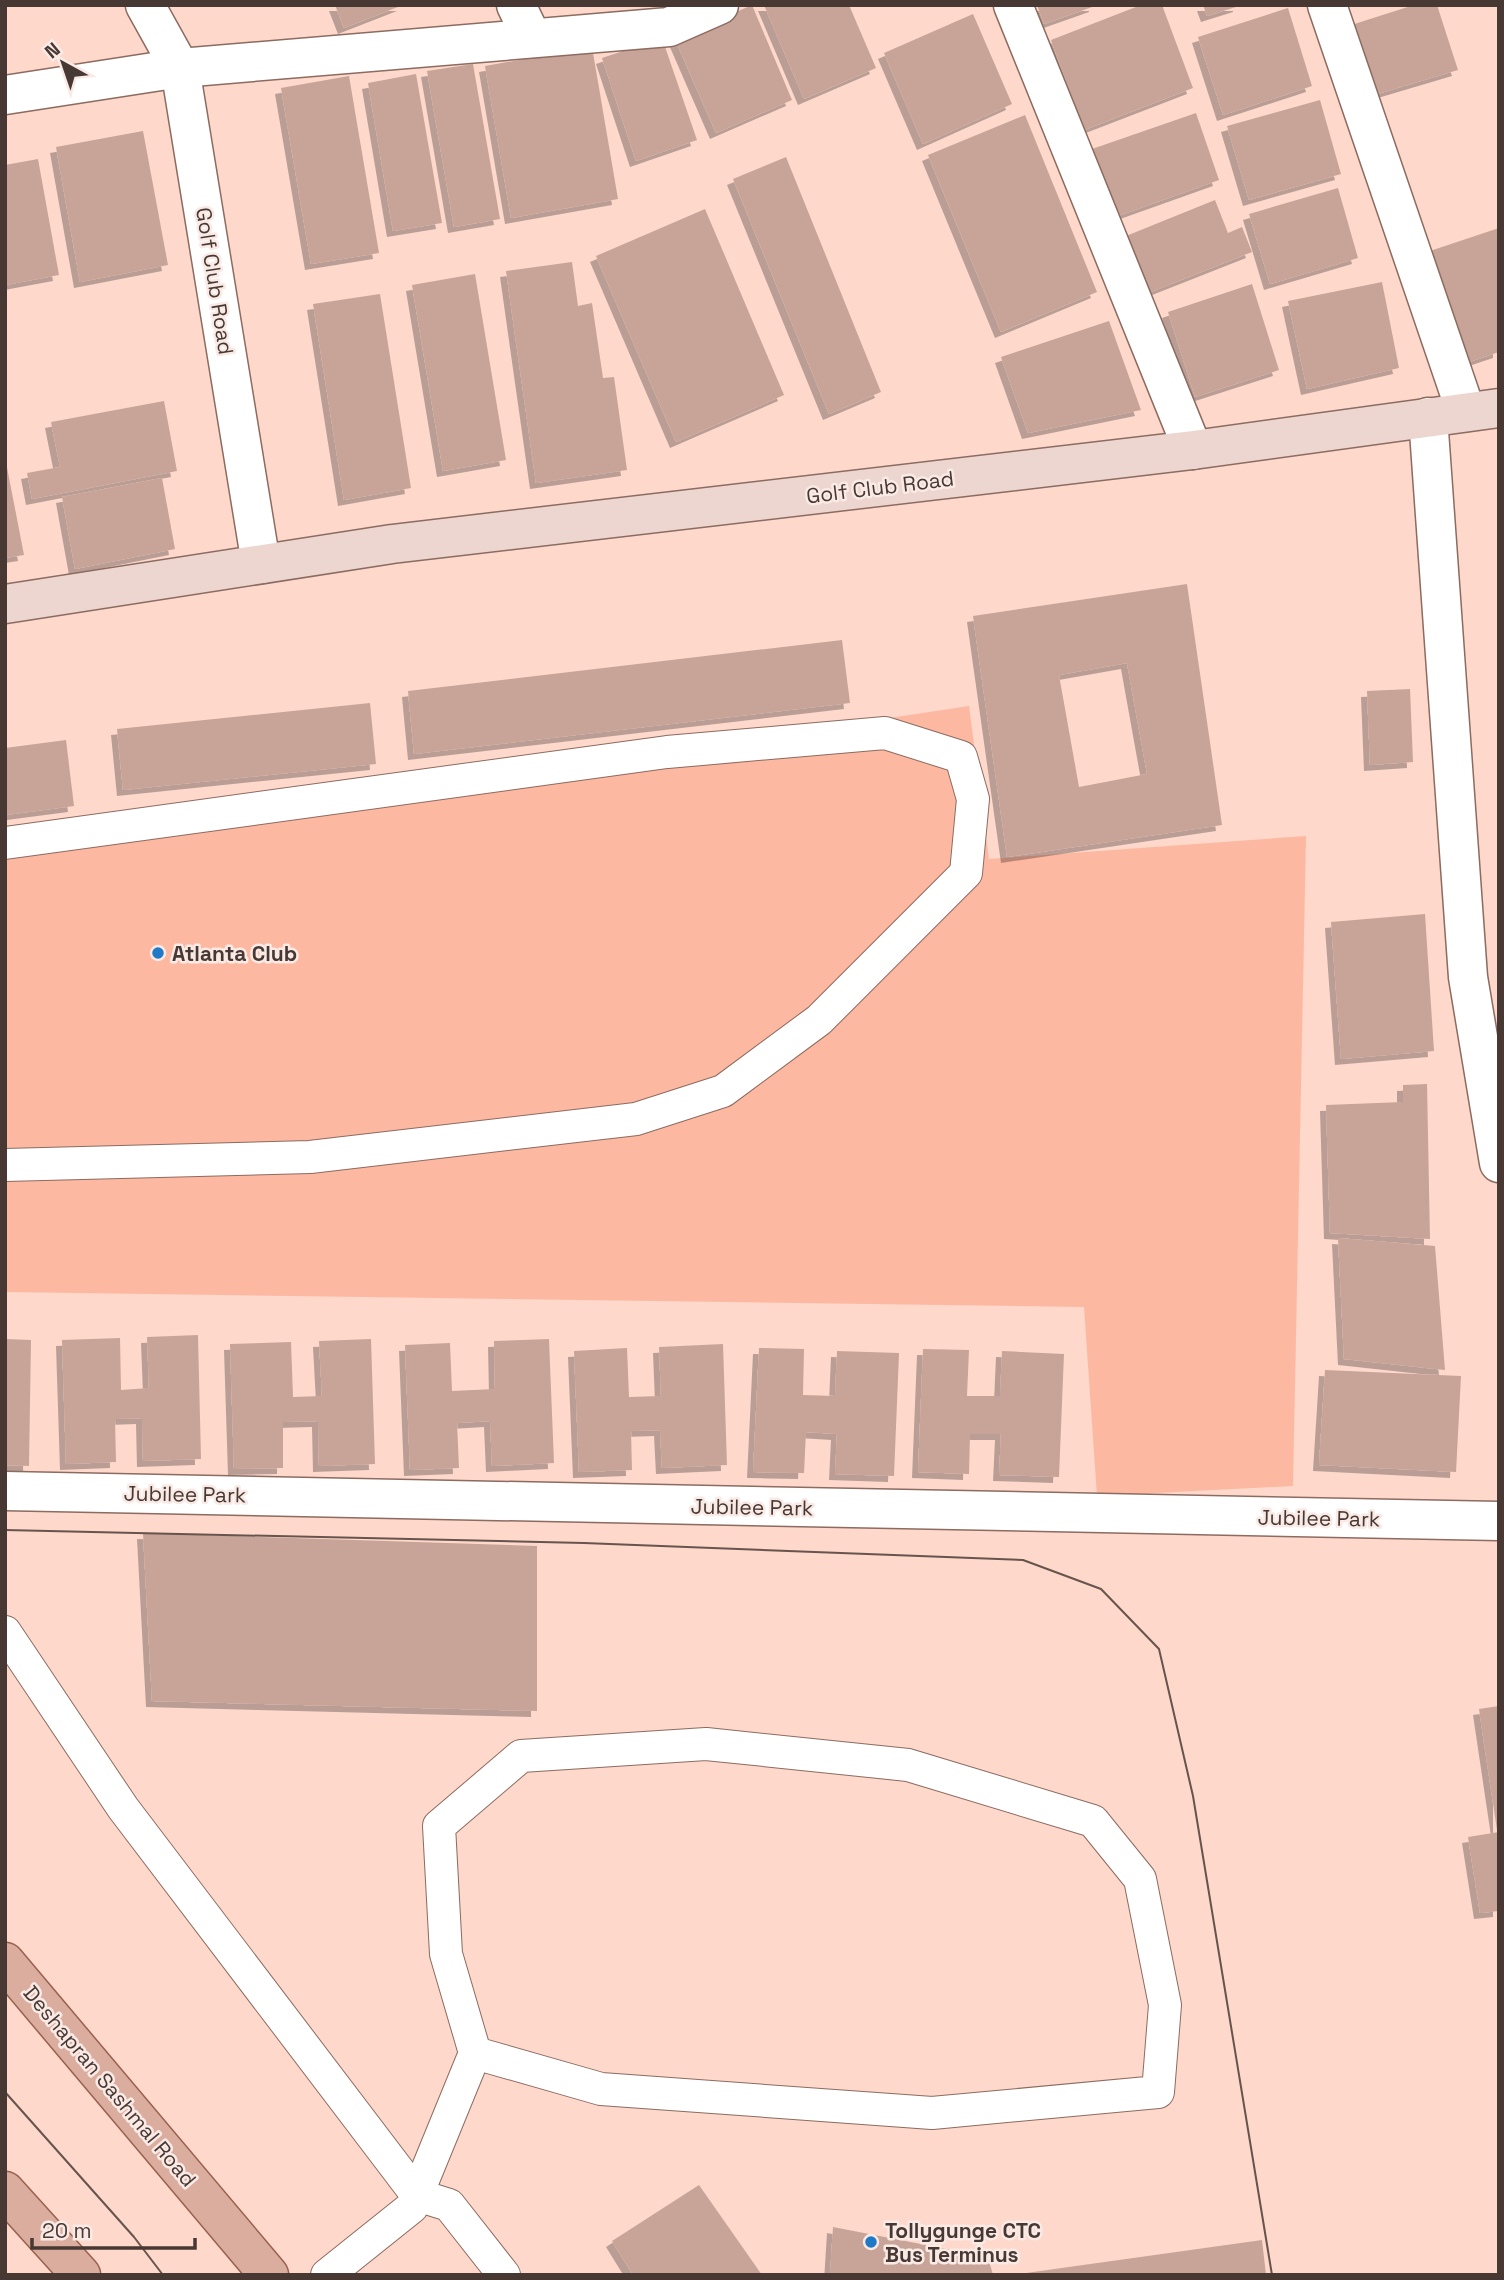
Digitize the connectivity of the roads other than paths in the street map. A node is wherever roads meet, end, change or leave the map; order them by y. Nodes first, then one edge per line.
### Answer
1 (145, 5) edge
2 (719, 5) edge
3 (1013, 5) edge
4 (1327, 5) edge
5 (524, 22) edge
6 (180, 68) junction
7 (5, 95) edge
8 (1482, 410) edge
9 (1428, 417) junction
10 (1193, 450) junction
11 (261, 564) junction
12 (5, 604) edge
13 (5, 843) edge
14 (1499, 1163) edge
15 (5, 1166) edge
16 (5, 1490) edge
17 (1499, 1521) edge
18 (5, 1632) edge
19 (5, 1962) edge
20 (475, 2053) junction
21 (5, 2191) edge
22 (417, 2195) junction
23 (81, 2275) edge
24 (270, 2275) edge
25 (327, 2275) edge
26 (504, 2275) edge

1 - 6 street, Golf Club Road
2 - 5 street
3 - 10 street
4 - 8 street
5 - 6 street
6 - 7 street
6 - 11 street, Golf Club Road
8 - 9 street, Golf Club Road
9 - 10 street, Golf Club Road
9 - 14 street
10 - 11 street, Golf Club Road
11 - 12 street, Golf Club Road
13 - 15 lane
16 - 17 street, Jubilee Park
18 - 22 lane
19 - 24 main road, Deshapran Sashmal Road
20 - 20 lane
20 - 22 lane
21 - 23 main road
22 - 25 lane
22 - 26 lane

